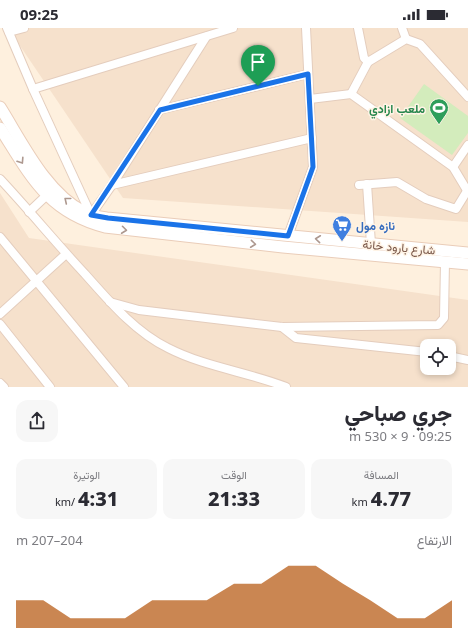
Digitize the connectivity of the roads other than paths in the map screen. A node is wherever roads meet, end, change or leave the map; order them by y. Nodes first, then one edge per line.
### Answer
1 (24, 28) edge
2 (233, 28) edge
3 (306, 28) edge
4 (358, 28) edge
5 (402, 28) edge
6 (8, 30) edge
7 (223, 30) edge
8 (206, 37) junction
9 (406, 39) junction
10 (368, 62) junction
11 (308, 74) junction
12 (33, 89) junction
13 (351, 94) junction
14 (468, 97) edge
15 (310, 99) junction
16 (0, 107) edge
17 (160, 110) junction
18 (0, 128) edge
19 (312, 138) junction
20 (468, 145) edge
21 (453, 167) junction
22 (0, 179) edge
23 (112, 185) junction
24 (467, 192) edge
25 (47, 195) junction
26 (29, 212) junction
27 (91, 215) junction
28 (157, 222) junction
29 (154, 233) junction
30 (288, 236) junction
31 (0, 237) edge
32 (371, 244) junction
33 (468, 253) edge
34 (66, 254) junction
35 (445, 261) junction
36 (468, 264) edge
37 (36, 282) junction
38 (110, 302) junction
39 (0, 314) edge
40 (0, 324) edge
41 (282, 327) junction
42 (420, 351) edge
43 (456, 357) edge
44 (468, 360) edge
45 (0, 383) edge
46 (4, 387) edge
47 (50, 387) edge
48 (124, 387) edge
49 (286, 387) edge

1 - 6 street
2 - 7 street
3 - 11 street
4 - 10 street
5 - 9 street
6 - 12 street
7 - 8 street
8 - 12 street
8 - 17 street
9 - 10 street
9 - 14 street
10 - 13 street
11 - 15 street
11 - 17 street
12 - 27 street
13 - 15 street
13 - 21 street
15 - 19 street
27 -> 16 main road, شارع بارود خانة
17 - 23 street
18 -> 25 main road, شارع بارود خانة
19 - 23 street
19 - 30 street
20 - 21 street
21 - 24 street
22 - 26 street
23 - 27 street
24 - 32 street
25 - 26 street
25 -> 29 main road, شارع بارود خانة
26 - 34 street
27 - 28 main road, شارع بارود خانة
28 - 29 main road
28 - 30 main road, شارع بارود خانة
29 -> 35 main road, شارع بارود خانة
32 -> 30 main road, شارع بارود خانة
31 - 37 street
32 - 33 main road, شارع بارود خانة
34 - 37 street
34 - 38 street
35 - 36 main road, شارع بارود خانة
35 - 41 street
37 - 39 street
37 - 48 street
38 - 41 street
38 - 49 street
40 - 47 street
41 - 42 street
43 - 44 street
45 - 46 street

